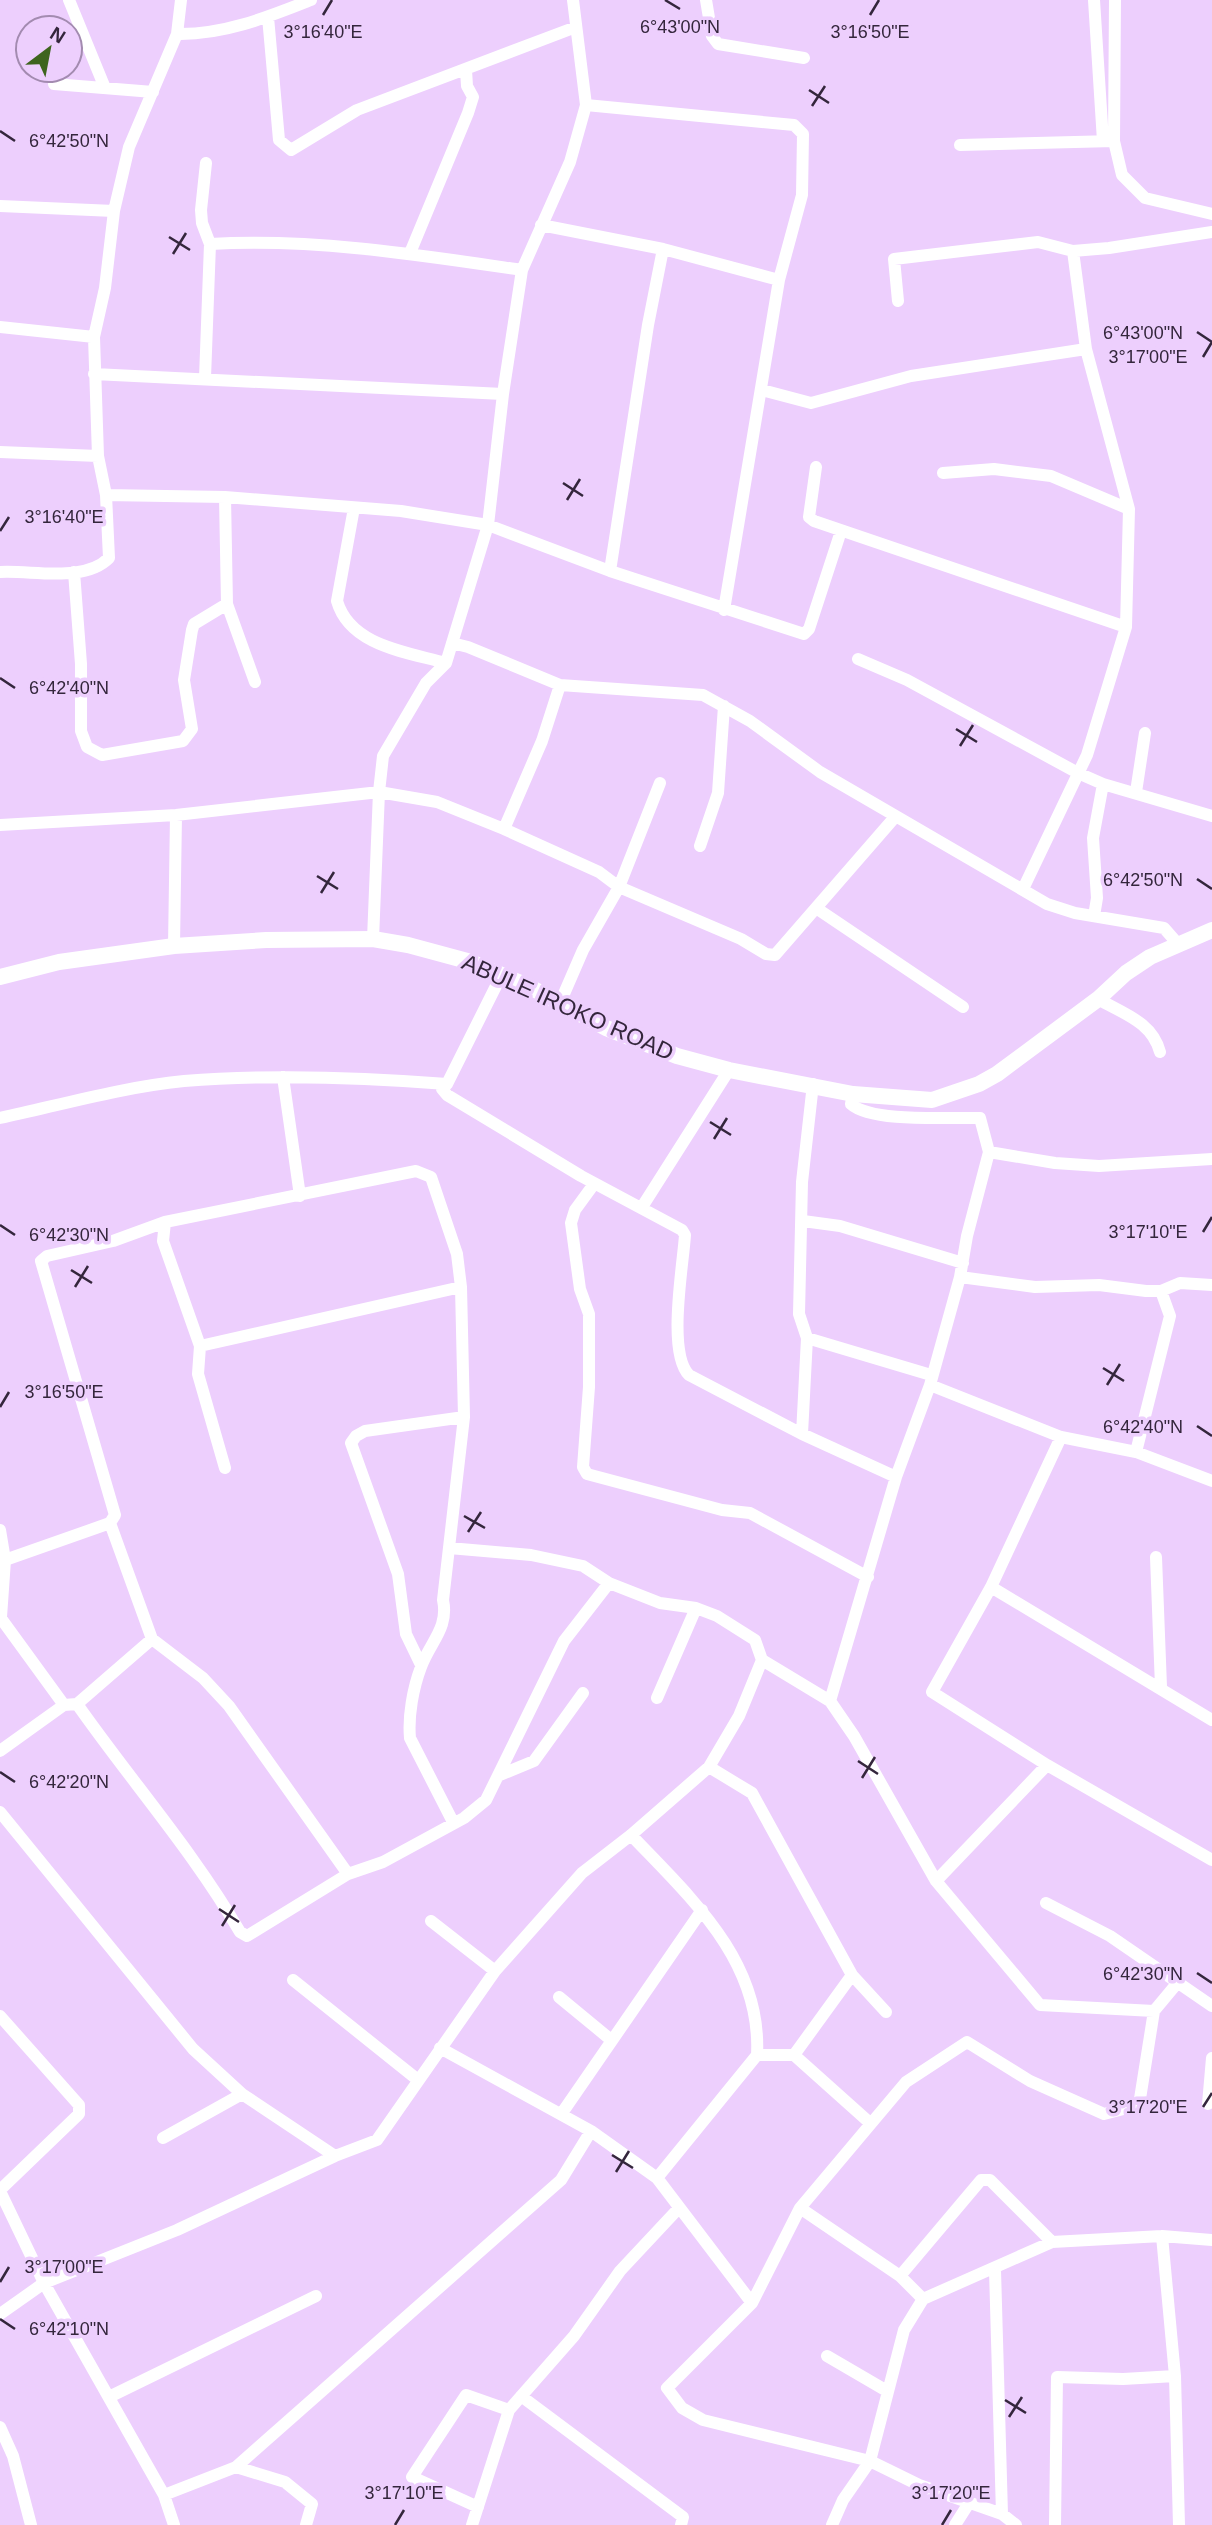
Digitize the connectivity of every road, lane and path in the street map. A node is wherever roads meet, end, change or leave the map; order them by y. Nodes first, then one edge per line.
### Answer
1 (69, 0) edge
2 (181, 0) edge
3 (311, 0) edge
4 (573, 0) edge
5 (706, 0) edge
6 (1094, 0) edge
7 (1115, 0) edge
8 (268, 17) junction
9 (576, 27) junction
10 (177, 34) junction
11 (804, 58) dead end
12 (466, 70) junction
13 (54, 84) dead end
14 (105, 88) junction
15 (153, 92) junction
16 (586, 104) junction
17 (1108, 141) junction
18 (960, 145) dead end
19 (206, 163) dead end
20 (0, 206) edge
21 (114, 211) junction
22 (1212, 214) edge
23 (541, 225) junction
24 (1212, 232) edge
25 (210, 244) junction
26 (663, 249) junction
27 (1073, 251) junction
28 (410, 253) junction
29 (522, 270) junction
30 (779, 279) junction
31 (898, 301) dead end
32 (0, 327) edge
33 (94, 337) junction
34 (1086, 349) junction
35 (94, 374) junction
36 (205, 377) junction
37 (762, 390) junction
38 (503, 394) junction
39 (0, 452) edge
40 (98, 456) junction
41 (816, 467) dead end
42 (943, 473) dead end
43 (106, 495) junction
44 (225, 497) junction
45 (354, 508) junction
46 (1129, 509) junction
47 (488, 525) junction
48 (841, 531) junction
49 (610, 571) junction
50 (0, 572) edge
51 (74, 572) junction
52 (227, 604) junction
53 (724, 610) junction
54 (1126, 627) junction
55 (452, 643) junction
56 (858, 659) dead end
57 (446, 663) junction
58 (255, 682) dead end
59 (560, 685) junction
60 (724, 706) junction
61 (1145, 733) dead end
62 (1078, 773) junction
63 (660, 783) dead end
64 (1103, 784) junction
65 (379, 792) junction
66 (1136, 792) junction
67 (176, 815) junction
68 (1212, 816) edge
69 (895, 817) junction
70 (0, 825) edge
71 (504, 829) junction
72 (700, 846) dead end
73 (619, 887) junction
74 (1023, 889) junction
75 (816, 908) junction
76 (1094, 916) junction
77 (1212, 930) edge
78 (373, 939) junction
79 (1178, 944) junction
80 (174, 946) junction
81 (502, 974) junction
82 (0, 977) edge
83 (1098, 999) junction
84 (561, 1003) junction
85 (963, 1007) dead end
86 (1160, 1052) dead end
87 (729, 1070) junction
88 (283, 1077) junction
89 (447, 1084) junction
90 (813, 1084) junction
91 (853, 1094) junction
92 (0, 1118) edge
93 (989, 1152) junction
94 (1212, 1159) edge
95 (594, 1184) junction
96 (300, 1196) junction
97 (642, 1207) junction
98 (803, 1220) junction
99 (165, 1222) junction
100 (963, 1262) junction
101 (960, 1276) junction
102 (1212, 1284) edge
103 (461, 1287) junction
104 (1161, 1291) junction
105 (807, 1338) junction
106 (200, 1346) junction
107 (931, 1380) junction
108 (464, 1417) junction
109 (802, 1434) junction
110 (1061, 1437) junction
111 (1136, 1452) junction
112 (225, 1468) dead end
113 (897, 1477) junction
114 (1212, 1481) edge
115 (110, 1523) junction
116 (0, 1530) edge
117 (449, 1548) junction
118 (1156, 1557) dead end
119 (5, 1560) junction
120 (868, 1577) junction
121 (609, 1583) junction
122 (992, 1587) junction
123 (696, 1608) junction
124 (1, 1617) edge
125 (152, 1639) junction
126 (762, 1660) junction
127 (421, 1665) junction
128 (1161, 1687) junction
129 (583, 1693) dead end
130 (656, 1698) dead end
131 (830, 1701) junction
132 (70, 1705) junction
133 (1212, 1720) edge
134 (0, 1751) edge
135 (1047, 1765) junction
136 (709, 1767) junction
137 (500, 1775) junction
138 (0, 1812) edge
139 (453, 1822) junction
140 (631, 1835) junction
141 (1212, 1860) edge
142 (348, 1874) junction
143 (936, 1881) junction
144 (1046, 1903) dead end
145 (702, 1910) junction
146 (431, 1921) dead end
147 (495, 1971) junction
148 (852, 1975) junction
149 (293, 1980) dead end
150 (1179, 1981) junction
151 (559, 1997) dead end
152 (1212, 2006) edge
153 (1154, 2011) junction
154 (886, 2012) dead end
155 (0, 2015) edge
156 (610, 2039) junction
157 (440, 2048) junction
158 (757, 2055) junction
159 (793, 2055) junction
160 (1212, 2057) edge
161 (418, 2080) junction
162 (242, 2094) junction
163 (1208, 2104) dead end
164 (562, 2113) junction
165 (870, 2123) junction
166 (592, 2131) junction
167 (163, 2137) dead end
168 (335, 2156) junction
169 (657, 2178) junction
170 (0, 2191) edge
171 (800, 2208) junction
172 (678, 2209) junction
173 (1162, 2236) junction
174 (1212, 2240) edge
175 (1052, 2242) junction
176 (995, 2270) junction
177 (900, 2276) junction
178 (44, 2283) junction
179 (316, 2296) dead end
180 (923, 2299) junction
181 (752, 2303) junction
182 (0, 2314) edge
183 (827, 2356) dead end
184 (1175, 2376) junction
185 (887, 2390) junction
186 (521, 2396) junction
187 (109, 2397) junction
188 (509, 2410) junction
189 (0, 2427) edge
190 (870, 2461) junction
191 (236, 2467) junction
192 (164, 2495) junction
193 (969, 2503) junction
194 (478, 2507) junction
195 (1002, 2514) junction
196 (32, 2525) edge
197 (174, 2525) edge
198 (306, 2525) edge
199 (472, 2525) edge
200 (681, 2525) edge
201 (832, 2525) edge
202 (956, 2525) edge
203 (1016, 2525) edge
204 (1055, 2525) edge
205 (1179, 2525) edge

1 - 14 street
2 - 10 street
3 - 8 street
4 - 9 street
5 - 11 street
6 - 17 street
7 - 17 street
8 - 10 street
8 - 12 street
9 - 12 street
9 - 16 street
10 - 15 street
12 - 28 street
13 - 14 street
14 - 15 street
15 - 21 street
16 - 23 street
16 - 30 street
17 - 18 street
17 - 22 street
19 - 25 street
20 - 21 street
21 - 33 street
23 - 26 street
23 - 29 street
24 - 27 street
25 - 28 street
25 - 36 street
26 - 30 street
26 - 49 street
27 - 31 street
27 - 34 street
28 - 29 street
29 - 38 street
30 - 37 street
32 - 33 street
33 - 35 street
34 - 37 street
34 - 46 street
35 - 36 street
35 - 40 street
36 - 38 street
37 - 53 street
38 - 47 street
39 - 40 street
40 - 43 street
41 - 48 street
42 - 46 street
43 - 44 street
43 - 51 street
44 - 45 street
44 - 52 street
45 - 47 street
45 - 57 street
46 - 54 street
47 - 49 street
47 - 55 street
48 - 53 street
48 - 54 street
49 - 53 street
50 - 51 street
51 - 52 street
52 - 58 street
54 - 62 street
55 - 57 street
55 - 59 street
56 - 62 street
57 - 65 street
59 - 60 street
59 - 71 street
60 - 69 street
60 - 72 street
61 - 66 street
62 - 64 street
62 - 74 street
63 - 73 street
64 - 66 street
64 - 76 street
65 - 67 street
65 - 71 street
65 - 78 street
66 - 68 street
67 - 70 street
67 - 80 street
69 - 74 street
69 - 75 street
71 - 73 street
73 - 75 street
73 - 84 street
74 - 76 street
75 - 85 street
76 - 79 street
77 - 79 street, ABULE IROKO ROAD
78 - 80 street, ABULE IROKO ROAD
78 - 81 street, ABULE IROKO ROAD
79 - 83 street, ABULE IROKO ROAD
80 - 82 street, ABULE IROKO ROAD
81 - 84 street, ABULE IROKO ROAD
81 - 89 street
83 - 86 street
83 - 91 street, ABULE IROKO ROAD
84 - 87 street, ABULE IROKO ROAD
87 - 90 street, ABULE IROKO ROAD
87 - 97 street
88 - 89 street
88 - 92 street
88 - 96 street
89 - 95 street
90 - 91 street, ABULE IROKO ROAD
90 - 98 street
91 - 93 street
93 - 94 street
93 - 100 street
95 - 97 street
95 - 120 street
96 - 99 street
96 - 103 street
97 - 109 street
98 - 100 street
98 - 105 street
99 - 106 street
99 - 115 street
100 - 101 street
101 - 104 street
101 - 107 street
102 - 104 street
103 - 106 street
103 - 108 street
104 - 111 street
105 - 107 street
105 - 109 street
106 - 112 street
107 - 110 street
107 - 113 street
108 - 117 street
108 - 127 street
109 - 113 street
110 - 111 street
110 - 122 street
111 - 114 street
113 - 120 street
115 - 119 street
115 - 125 street
116 - 119 street
117 - 121 street
117 - 127 street
118 - 128 street
119 - 124 street
120 - 131 street
121 - 123 street
121 - 137 street
122 - 128 street
122 - 135 street
123 - 126 street
123 - 130 street
124 - 132 street
125 - 132 street
125 - 142 street
126 - 131 street
126 - 136 street
127 - 139 street
128 - 133 street
129 - 137 street
131 - 143 street
132 - 134 street
132 - 142 street
135 - 141 street
135 - 143 street
136 - 140 street
136 - 148 street
137 - 139 street
138 - 162 street
139 - 142 street
140 - 145 street
140 - 147 street
143 - 153 street
144 - 150 street
145 - 156 street
145 - 158 street
146 - 147 street
147 - 157 street
148 - 154 street
148 - 159 street
149 - 161 street
150 - 152 street
150 - 153 street
151 - 156 street
153 - 165 street
155 - 170 street
156 - 164 street
157 - 161 street
157 - 164 street
158 - 159 street
158 - 169 street
159 - 165 street
160 - 163 street
161 - 168 street
162 - 167 street
162 - 168 street
164 - 166 street
165 - 171 street
166 - 169 street
166 - 191 street
168 - 178 street
169 - 172 street
170 - 178 street
171 - 177 street
171 - 181 street
172 - 181 street
172 - 186 street
173 - 174 street
173 - 175 street
173 - 184 street
175 - 176 street
175 - 177 street
176 - 180 street
176 - 195 street
177 - 180 street
178 - 182 street
178 - 187 street
179 - 187 street
180 - 185 street
181 - 190 street
183 - 185 street
184 - 204 street
184 - 205 street
185 - 190 street
186 - 188 street
186 - 200 street
187 - 192 street
188 - 194 street
188 - 194 street
189 - 196 street
190 - 193 street
190 - 201 street
191 - 192 street
191 - 198 street
192 - 197 street
193 - 195 street
193 - 202 street
194 - 199 street
195 - 203 street

